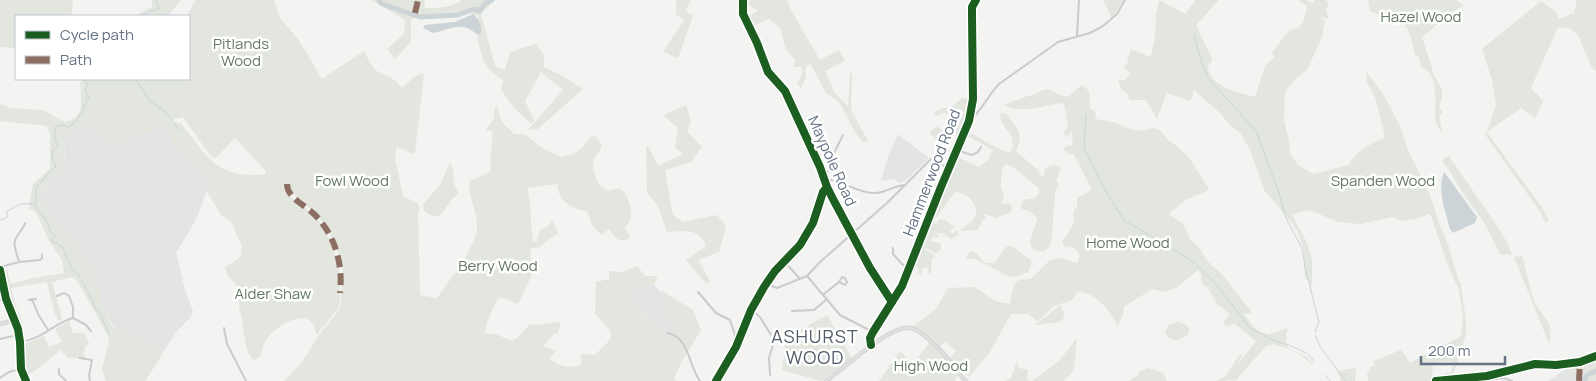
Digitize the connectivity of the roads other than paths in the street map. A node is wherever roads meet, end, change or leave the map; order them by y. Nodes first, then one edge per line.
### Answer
1 (743, 0) edge
2 (976, 0) edge
3 (1079, 0) edge
4 (1125, 0) edge
5 (1077, 36) junction
6 (970, 121) junction
7 (843, 134) dead end
8 (981, 147) dead end
9 (956, 150) junction
10 (969, 150) dead end
11 (967, 154) junction
12 (948, 169) junction
13 (825, 180) junction
14 (905, 185) junction
15 (827, 186) junction
16 (25, 223) dead end
17 (852, 235) junction
18 (893, 248) dead end
19 (42, 254) dead end
20 (785, 261) junction
21 (19, 262) junction
22 (910, 268) junction
23 (0, 269) edge
24 (807, 276) junction
25 (800, 279) junction
26 (839, 282) dead end
27 (766, 284) junction
28 (698, 292) dead end
29 (824, 295) junction
30 (57, 296) dead end
31 (6, 299) junction
32 (827, 299) junction
33 (0, 300) edge
34 (28, 300) dead end
35 (892, 302) junction
36 (751, 310) junction
37 (792, 311) dead end
38 (73, 318) junction
39 (14, 320) junction
40 (0, 324) edge
41 (224, 328) dead end
42 (48, 330) junction
43 (91, 331) dead end
44 (872, 332) junction
45 (667, 333) dead end
46 (13, 336) dead end
47 (0, 339) edge
48 (20, 342) junction
49 (738, 342) junction
50 (871, 345) junction
51 (80, 358) dead end
52 (22, 369) junction
53 (59, 369) dead end
54 (770, 374) dead end
55 (0, 378) edge
56 (1488, 380) edge
57 (26, 381) edge
58 (66, 381) edge
59 (90, 381) edge
60 (246, 381) edge
61 (700, 381) edge
62 (716, 381) edge
63 (826, 381) edge
64 (966, 381) edge
65 (1512, 381) edge

1 - 13 street, Maypole Road
2 - 6 street, Hammerwood Road
3 - 5 street
4 - 5 street
5 - 6 street
6 - 9 street, Hammerwood Road
7 - 13 street
8 - 11 street
9 - 11 street
9 - 12 street, Hammerwood Road
10 - 11 street
12 - 14 street
12 - 22 street, Hammerwood Road
13 - 14 street
13 - 15 street, Maypole Road
14 - 17 street
15 - 17 street, Maypole Road
15 - 20 street
16 - 21 street
17 - 24 street
17 - 35 street, Maypole Road
18 - 22 street
19 - 21 street
20 - 25 street
20 - 27 street
21 - 23 street
22 - 35 street, Hammerwood Road
23 - 31 street
24 - 25 street
24 - 29 street
25 - 27 street
26 - 29 street
27 - 36 street
28 - 49 street
29 - 32 street
30 - 38 street
31 - 33 street
31 - 39 street
32 - 37 street
32 - 44 street
34 - 42 street
35 - 44 street, Hammerwood Road
36 - 49 street
36 - 54 street
38 - 42 street
38 - 43 street
39 - 40 street
39 - 48 street
41 - 60 street
42 - 48 street
44 - 50 street, Hammerwood Road
45 - 61 street
46 - 47 street
48 - 52 street
49 - 62 street
50 - 63 street
50 - 64 street
51 - 59 street
52 - 55 street
52 - 57 street
53 - 58 street
56 - 65 street

